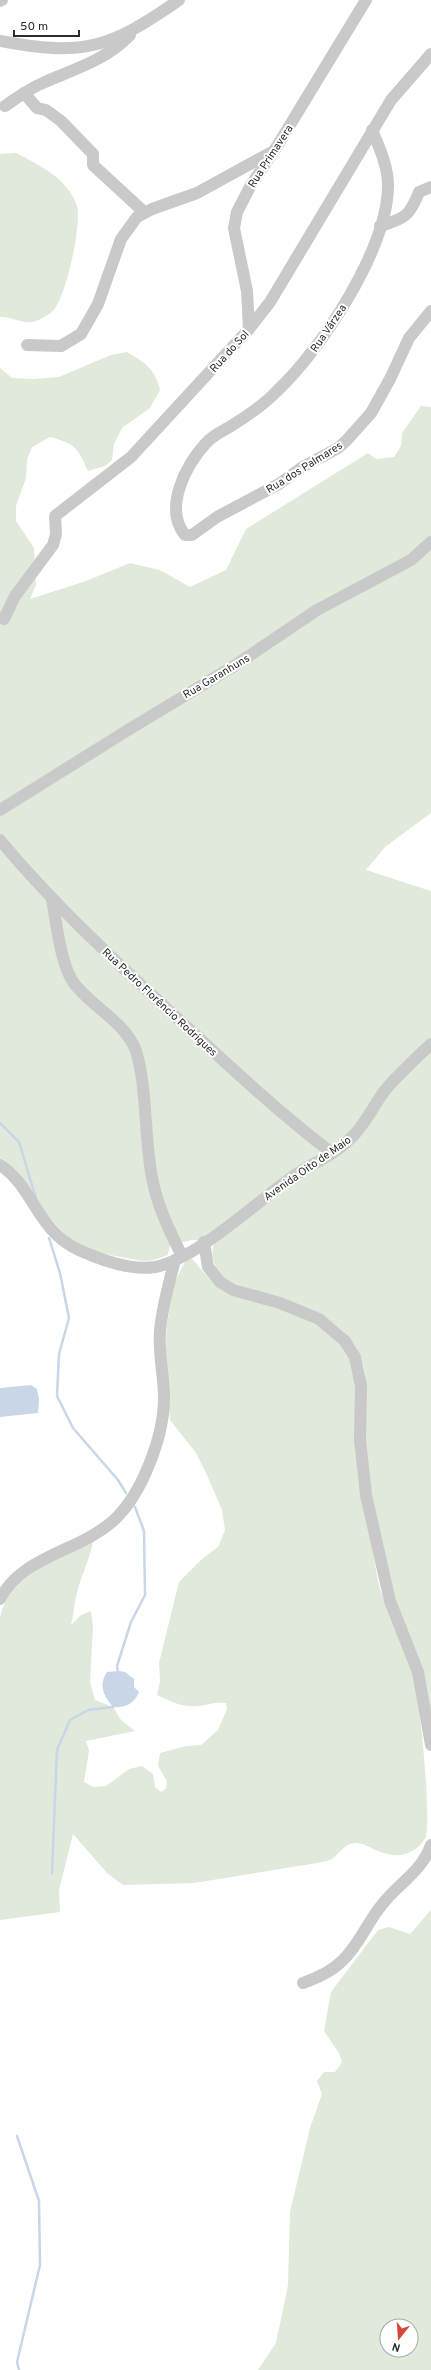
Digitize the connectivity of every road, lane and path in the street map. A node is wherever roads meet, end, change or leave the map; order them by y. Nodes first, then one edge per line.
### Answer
1 (179, 0) edge
2 (366, 0) edge
3 (135, 30) junction
4 (0, 41) edge
5 (431, 54) edge
6 (24, 93) junction
7 (5, 106) dead end
8 (372, 130) junction
9 (273, 152) junction
10 (431, 187) edge
11 (144, 212) junction
12 (380, 226) junction
13 (431, 311) edge
14 (249, 329) junction
15 (27, 345) dead end
16 (189, 536) joint
17 (431, 542) edge
18 (4, 619) dead end
19 (0, 810) edge
20 (0, 840) edge
21 (52, 900) junction
22 (431, 1044) edge
23 (332, 1153) junction
24 (0, 1165) edge
25 (204, 1242) junction
26 (178, 1258) junction
27 (0, 1599) edge
28 (431, 1745) edge
29 (431, 1845) edge
30 (303, 1983) dead end

1 - 3 street
2 - 9 street, Rua Primavera
3 - 4 street
3 - 6 street
5 - 8 street, Rua do Sol
6 - 7 street
6 - 11 street
8 - 12 street, Rua Várzea
8 - 14 street, Rua do Sol
9 - 11 street
9 - 14 street, Rua Primavera
10 - 12 street
11 - 15 street
12 - 16 street, Rua Várzea
13 - 16 street, Rua dos Palmares
14 - 18 street, Rua do Sol
17 - 19 street, Rua Garanhuns
20 - 21 street, Rua Pedro Florêncio Rodrigues
21 - 23 street, Rua Pedro Florêncio Rodrigues
21 - 26 street
22 - 23 street, Avenida Oito de Maio
23 - 25 street, Avenida Oito de Maio
24 - 26 street, Avenida Oito de Maio
25 - 26 street, Avenida Oito de Maio
25 - 28 street
26 - 27 street
29 - 30 street

